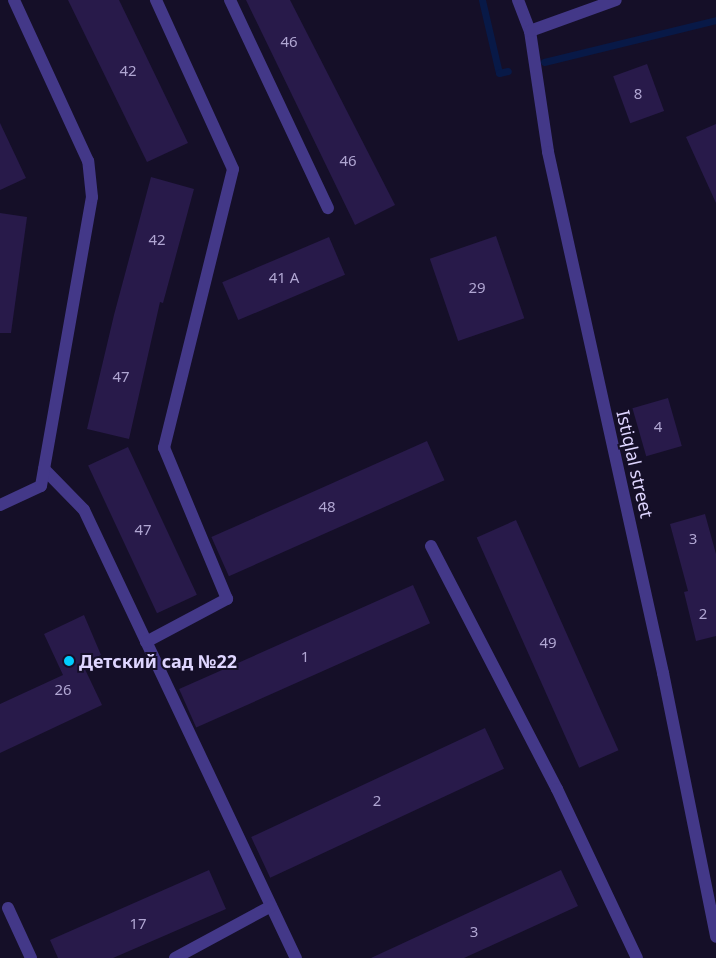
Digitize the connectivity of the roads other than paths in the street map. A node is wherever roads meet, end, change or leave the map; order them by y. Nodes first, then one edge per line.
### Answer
1 (14, 0) edge
2 (156, 0) edge
3 (230, 0) edge
4 (518, 0) edge
5 (616, 0) edge
6 (530, 31) junction
7 (328, 208) dead end
8 (44, 469) junction
9 (0, 505) edge
10 (431, 546) dead end
11 (146, 642) junction
12 (271, 906) junction
13 (8, 908) dead end
14 (716, 937) edge
15 (31, 958) edge
16 (175, 958) edge
17 (296, 958) edge
18 (637, 958) edge

1 - 8 street
2 - 11 street
3 - 7 street
4 - 6 street, Istiqlal street
5 - 6 street
6 - 14 street, Istiqlal street
8 - 9 street
8 - 11 street
10 - 18 street
11 - 12 street
12 - 16 street
12 - 17 street
13 - 15 street

